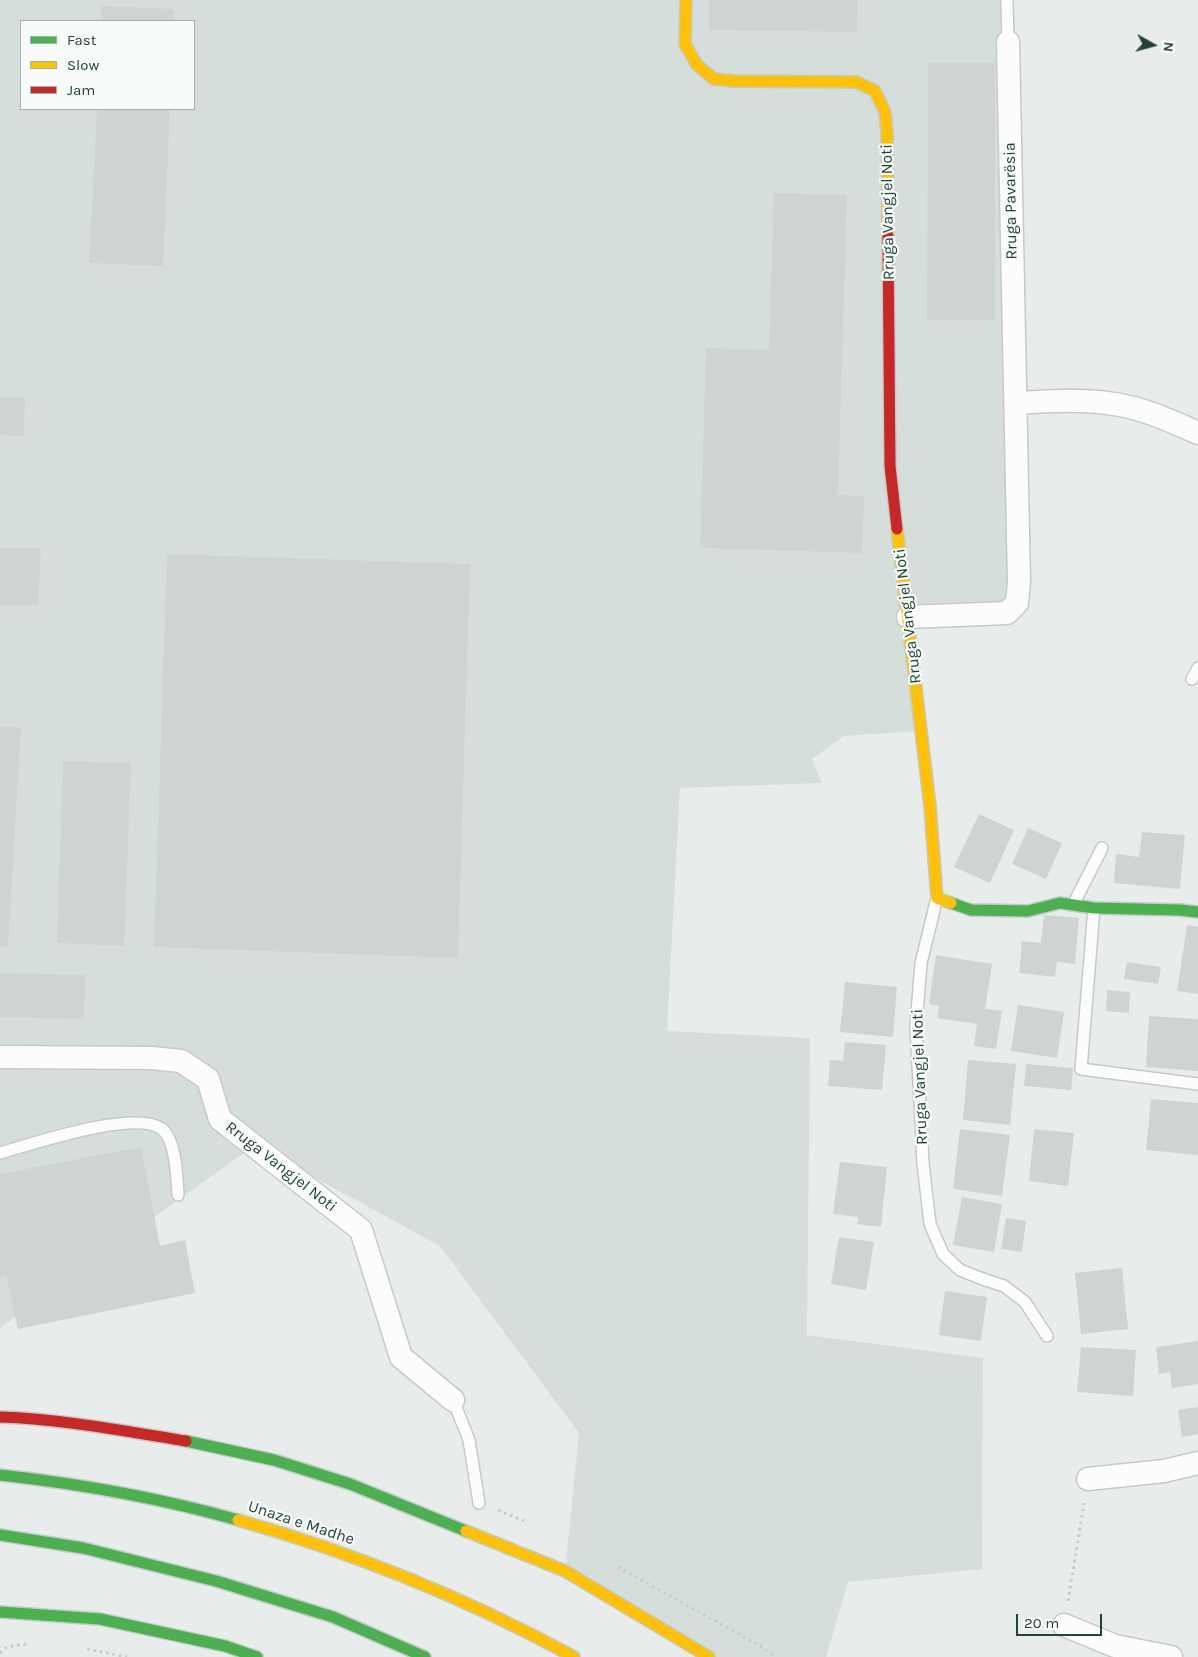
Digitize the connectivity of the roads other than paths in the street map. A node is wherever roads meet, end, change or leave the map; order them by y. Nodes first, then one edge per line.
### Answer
1 (686, 0) edge
2 (1007, 0) edge
3 (1008, 42) joint
4 (1016, 402) junction
5 (1198, 433) edge
6 (908, 617) junction
7 (1102, 848) dead end
8 (937, 898) junction
9 (1073, 905) junction
10 (1094, 908) junction
11 (1198, 912) edge
12 (0, 1057) edge
13 (1198, 1084) edge
14 (0, 1153) edge
15 (178, 1195) dead end
16 (1047, 1336) dead end
17 (453, 1400) joint
18 (0, 1416) edge
19 (1198, 1463) edge
20 (0, 1475) edge
21 (1088, 1479) road end
22 (479, 1503) dead end
23 (0, 1535) edge
24 (4, 1616) edge
25 (1064, 1625) road end
26 (256, 1657) edge
27 (425, 1657) edge
28 (574, 1657) edge
29 (709, 1657) edge
30 (1171, 1657) edge

1 - 6 main road, Rruga Vangjel Noti
2 - 3 lane, Rruga Pavarësia
3 - 4 street, Rruga Pavarësia
4 - 5 street
4 - 6 street, Rruga Pavarësia
6 - 8 main road, Rruga Vangjel Noti
7 - 9 lane
8 - 9 main road
8 - 16 lane, Rruga Vangjel Noti
9 - 10 main road
10 - 11 main road
10 - 13 lane
12 - 17 street, Rruga Vangjel Noti
14 - 15 lane
17 - 22 lane
18 - 29 main road
19 - 21 street
20 - 28 main road, Unaza e Madhe
23 - 27 main road
24 - 26 main road
25 - 30 street

